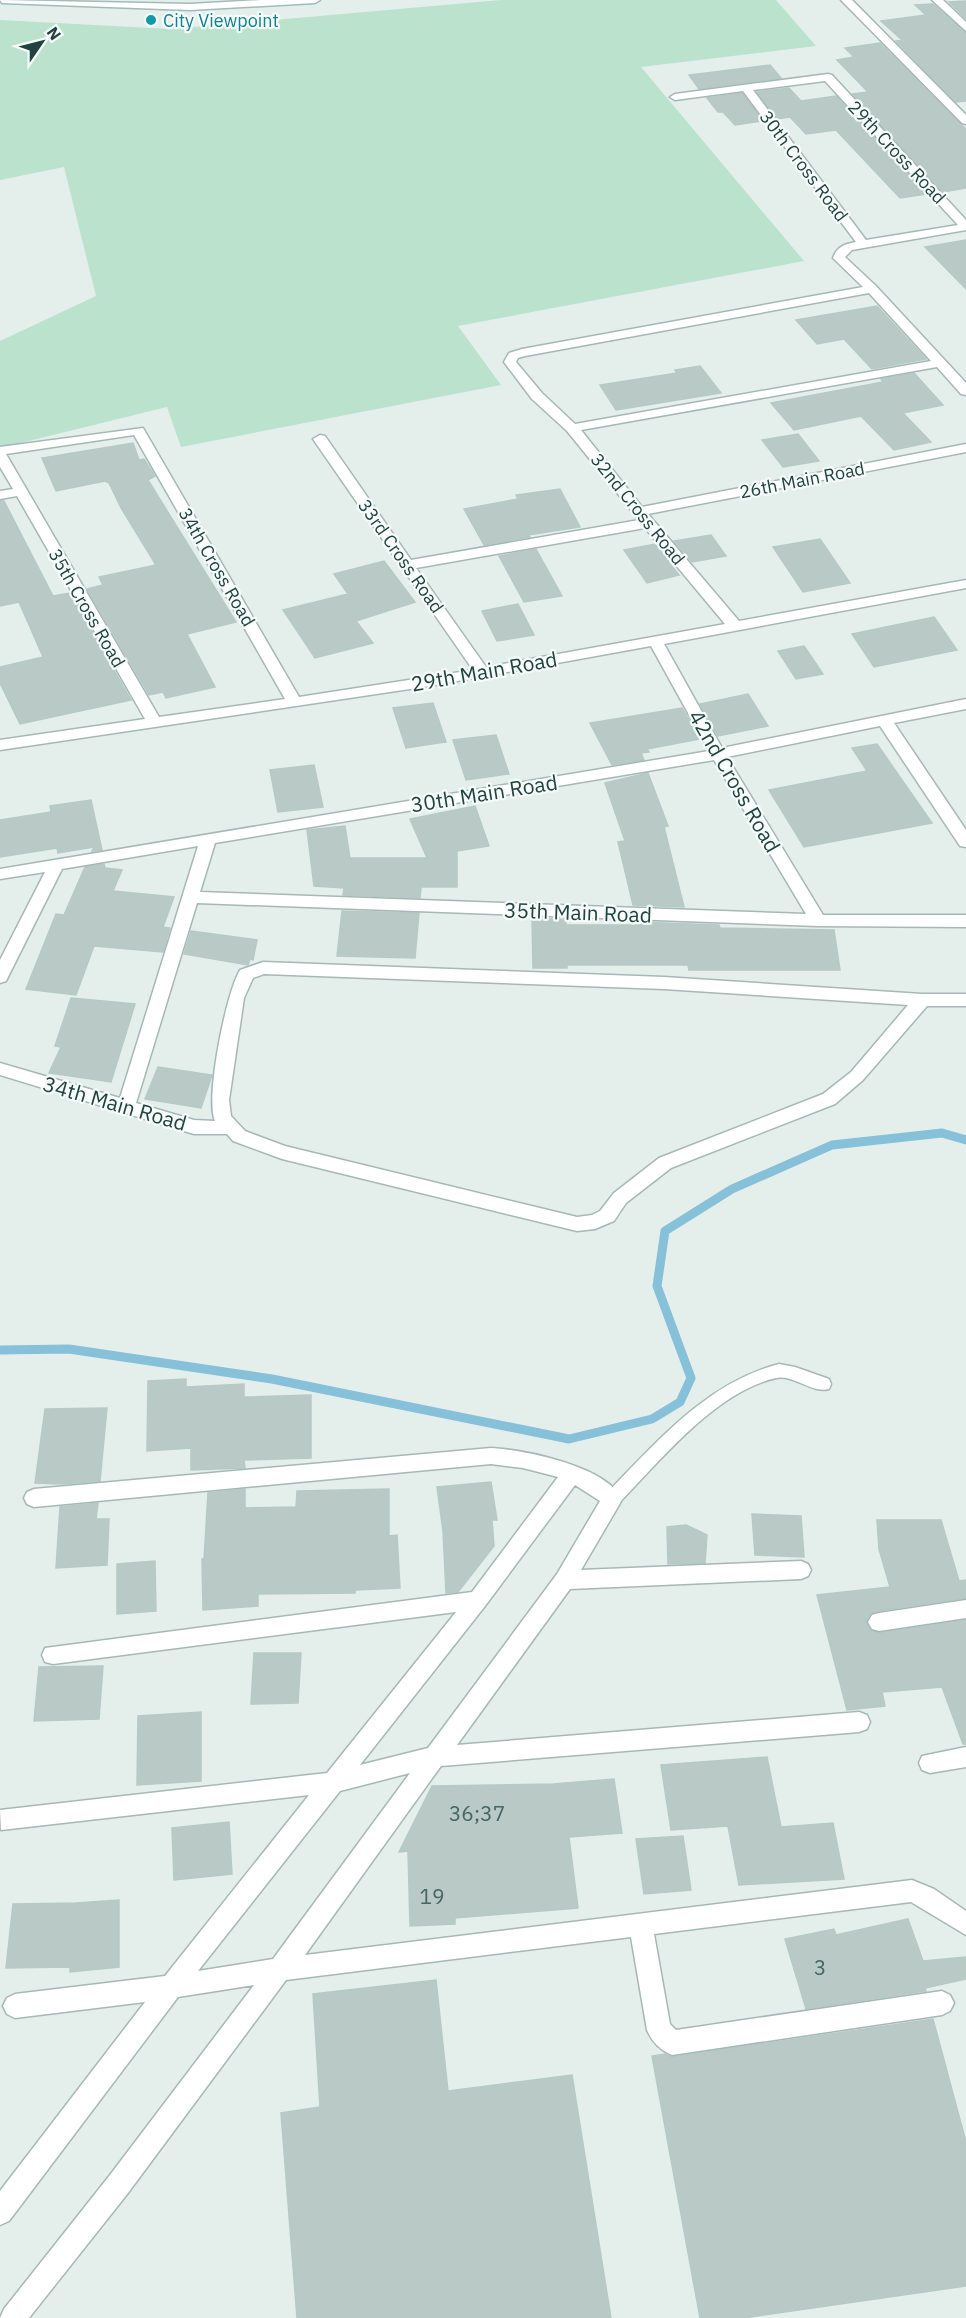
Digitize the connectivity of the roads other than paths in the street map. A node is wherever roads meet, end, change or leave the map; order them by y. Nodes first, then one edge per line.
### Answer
1 (2, 0) edge
2 (172, 0) edge
3 (194, 0) edge
4 (315, 0) edge
5 (846, 0) edge
6 (937, 0) edge
7 (966, 28) edge
8 (746, 88) junction
9 (675, 97) dead end
10 (966, 121) edge
11 (966, 227) edge
12 (862, 244) junction
13 (872, 289) junction
14 (941, 363) junction
15 (966, 391) edge
16 (572, 428) junction
17 (320, 439) dead end
18 (966, 448) edge
19 (0, 453) edge
20 (19, 492) junction
21 (0, 495) edge
22 (644, 518) junction
23 (408, 565) junction
24 (966, 584) edge
25 (735, 626) junction
26 (655, 640) junction
27 (482, 672) junction
28 (295, 703) junction
29 (966, 704) edge
30 (884, 720) junction
31 (155, 723) junction
32 (0, 745) edge
33 (718, 754) junction
34 (208, 839) junction
35 (966, 842) edge
36 (56, 865) junction
37 (0, 874) edge
38 (190, 897) junction
39 (818, 920) junction
40 (966, 921) edge
41 (0, 976) edge
42 (922, 1000) junction
43 (966, 1000) edge
44 (0, 1069) edge
45 (126, 1107) junction
46 (232, 1128) junction
47 (824, 1384) dead end
48 (571, 1475) junction
49 (34, 1498) dead end
50 (612, 1499) junction
51 (801, 1570) dead end
52 (564, 1580) junction
53 (478, 1600) junction
54 (966, 1609) edge
55 (879, 1622) dead end
56 (53, 1656) dead end
57 (859, 1722) dead end
58 (966, 1757) edge
59 (432, 1758) junction
60 (930, 1762) dead end
61 (335, 1782) junction
62 (1, 1820) edge
63 (641, 1924) junction
64 (966, 1924) edge
65 (280, 1969) junction
66 (171, 1987) junction
67 (942, 2003) dead end
68 (15, 2006) dead end
69 (0, 2212) edge
70 (13, 2318) edge

1 - 4 street
2 - 3 street
5 - 10 street
6 - 7 street
8 - 9 street
8 - 11 street, 29th Cross Road
8 - 12 street, 30th Cross Road
11 - 12 street
12 - 13 street
13 - 14 street
13 - 16 street, 32nd Cross Road
14 - 15 street
14 - 16 street
16 - 22 street, 32nd Cross Road
17 - 23 street, 33rd Cross Road
18 - 22 street, 26th Main Road
19 - 20 street, 35th Cross Road
19 - 28 street, 34th Cross Road
20 - 21 street
20 - 31 street, 35th Cross Road
22 - 23 street, 26th Main Road
22 - 25 street, 32nd Cross Road
23 - 27 street, 33rd Cross Road
24 - 25 street, 29th Main Road
25 - 26 street, 29th Main Road
26 - 27 street, 29th Main Road
26 - 33 street, 42nd Cross Road
27 - 28 street, 29th Main Road
28 - 31 street, 29th Main Road
29 - 30 street, 30th Main Road
30 - 33 street, 30th Main Road
30 - 35 street
31 - 32 street, 29th Main Road
33 - 34 street, 30th Main Road
33 - 39 street, 42nd Cross Road
34 - 36 street, 30th Main Road
34 - 38 street
36 - 37 street, 30th Main Road
36 - 41 street
38 - 39 street, 35th Main Road
38 - 45 street
39 - 40 street, 35th Main Road
42 - 43 street
42 - 46 street
42 - 46 street
44 - 45 street, 34th Main Road
45 - 46 street, 34th Main Road
47 - 50 lane
48 - 49 street
48 - 50 street
48 - 53 street
50 - 52 street
51 - 52 street
52 - 59 street
53 - 56 street
53 - 61 street
54 - 55 street
57 - 59 street
58 - 60 street
59 - 61 street
59 - 65 street
61 - 62 street
61 - 66 street
63 - 64 street
63 - 65 street
63 - 67 street
65 - 66 street
65 - 70 street
66 - 68 street
66 - 69 street

